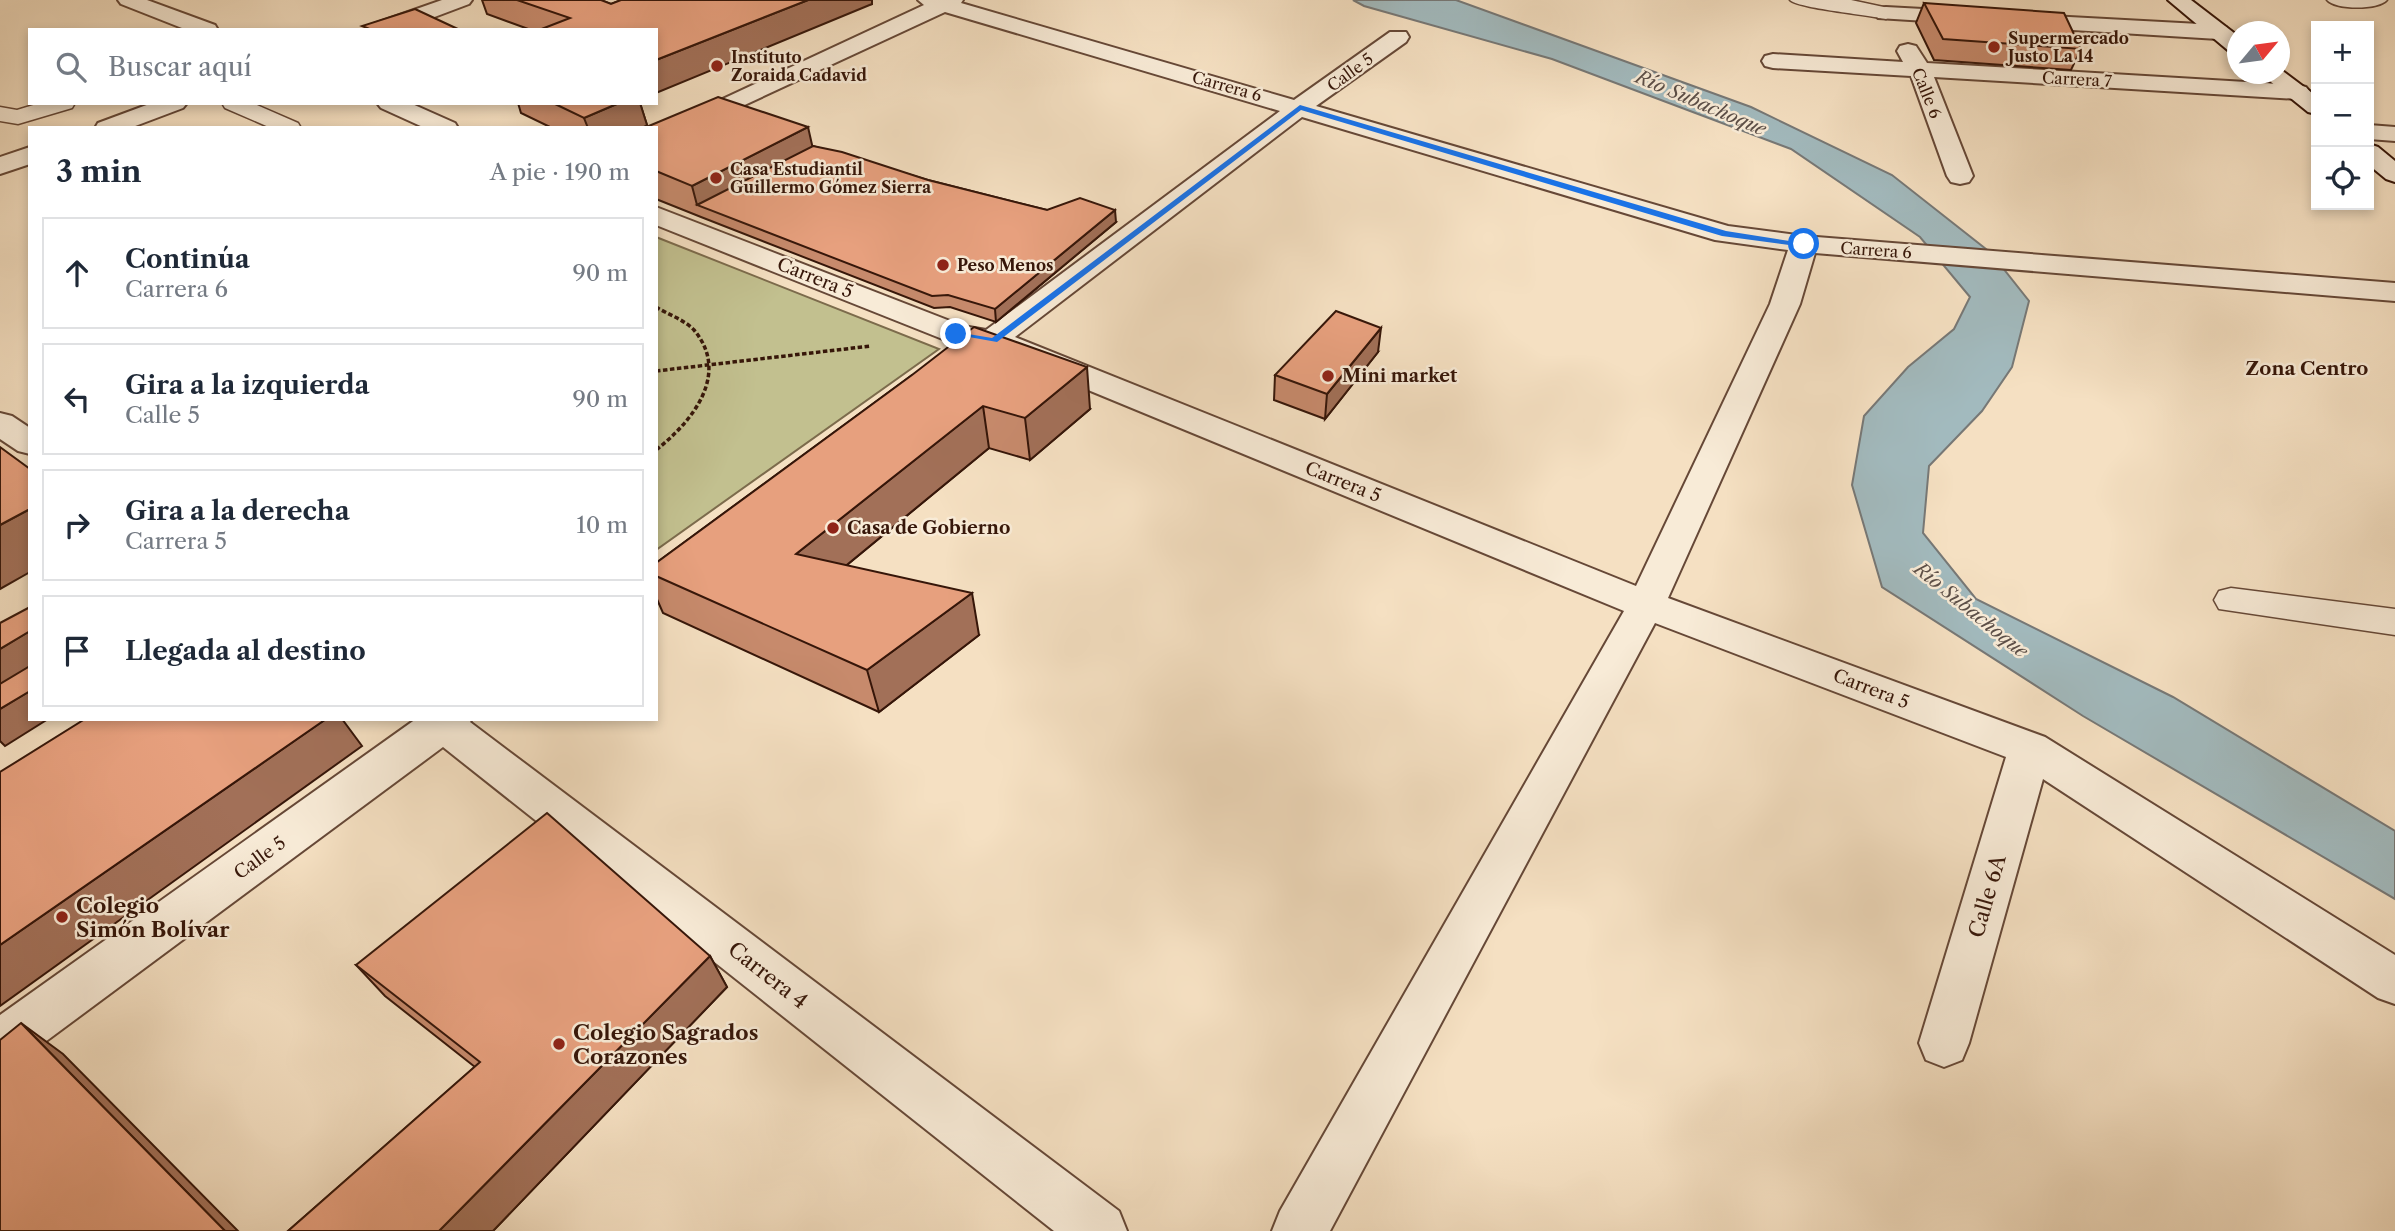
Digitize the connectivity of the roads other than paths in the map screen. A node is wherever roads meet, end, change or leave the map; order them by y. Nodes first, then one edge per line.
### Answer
1 (128, 0) edge
2 (462, 0) edge
3 (1800, 0) edge
4 (2178, 0) edge
5 (2337, 0) edge
6 (2377, 0) edge
7 (942, 1) edge
8 (1886, 13) junction
9 (201, 28) edge
10 (385, 28) edge
11 (2218, 32) junction
12 (1398, 37) dead end
13 (2227, 39) edge
14 (1773, 61) dead end
15 (1920, 70) junction
16 (2286, 84) edge
17 (2307, 100) edge
18 (3, 104) edge
19 (57, 105) edge
20 (170, 105) edge
21 (238, 105) edge
22 (393, 105) edge
23 (1300, 107) junction
24 (112, 126) edge
25 (285, 126) edge
26 (441, 126) edge
27 (2374, 132) edge
28 (2395, 134) edge
29 (658, 138) edge
30 (28, 156) edge
31 (2374, 156) edge
32 (0, 166) edge
33 (2395, 174) edge
34 (1959, 176) dead end
35 (658, 216) edge
36 (1804, 244) junction
37 (2395, 292) edge
38 (994, 341) junction
39 (948, 372) edge
40 (2231, 600) dead end
41 (1646, 605) junction
42 (2395, 622) edge
43 (444, 721) edge
44 (2030, 749) junction
45 (2395, 982) edge
46 (1944, 1043) dead end
47 (0, 1045) edge
48 (1099, 1231) edge
49 (1300, 1231) edge

1 - 9 street
2 - 10 street
3 - 8 lane
4 - 11 street
5 - 6 lane
7 - 23 street, Carrera 6
7 - 29 street
8 - 11 street
8 - 15 street, Calle 6
11 - 13 street
12 - 23 street, Calle 5
14 - 15 street, Carrera 7
15 - 17 street, Carrera 7
15 - 34 street, Calle 6
16 - 17 street
18 - 19 lane
20 - 24 street
21 - 25 lane
22 - 26 street
23 - 36 street, Carrera 6
23 - 38 street, Calle 5
27 - 28 street
30 - 32 street
31 - 33 street
35 - 38 street, Carrera 5
36 - 37 street, Carrera 6
36 - 41 street
38 - 39 street, Calle 5
38 - 41 street, Carrera 5
40 - 42 lane
41 - 44 street, Carrera 5
41 - 49 street
43 - 47 street, Calle 5
43 - 48 street, Carrera 4
44 - 45 street, Carrera 5
44 - 46 street, Calle 6A

